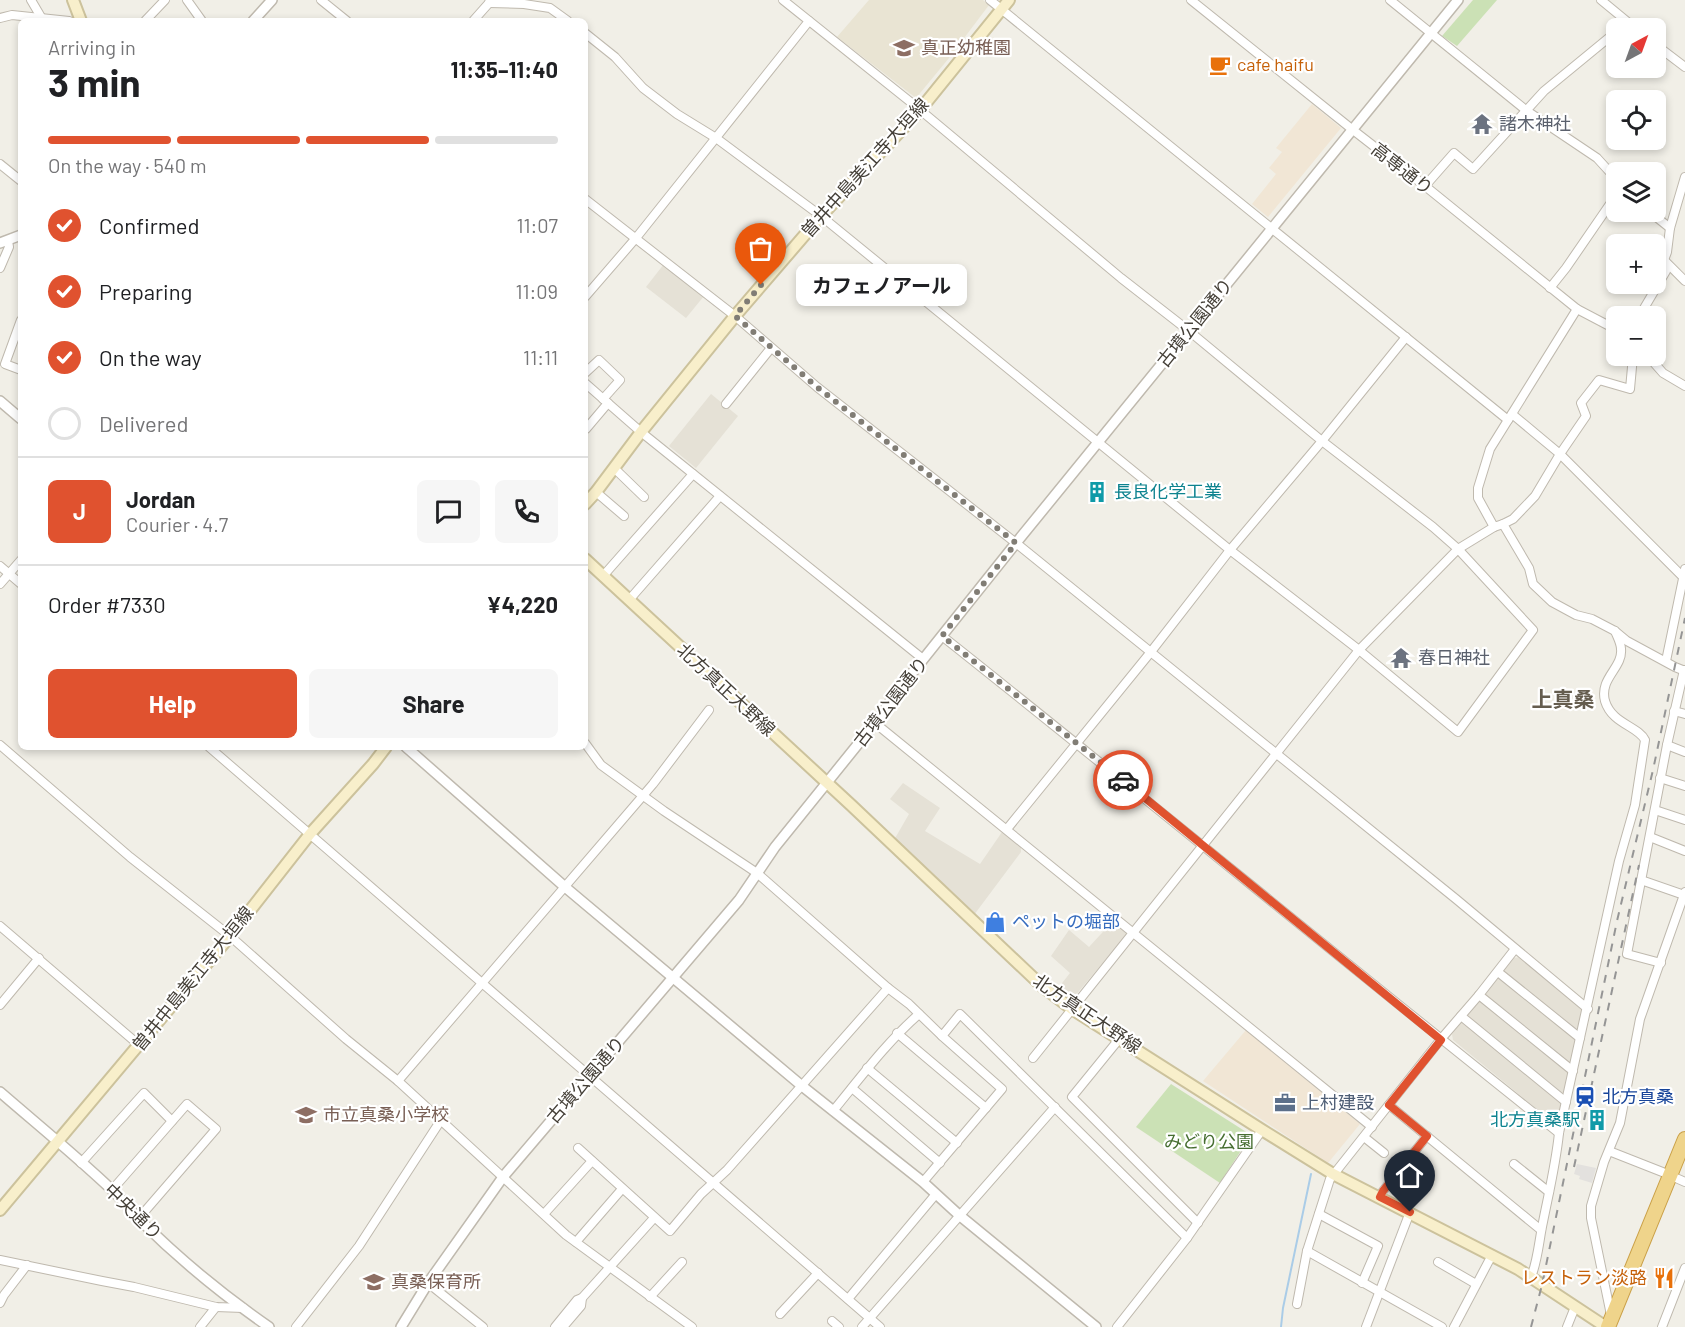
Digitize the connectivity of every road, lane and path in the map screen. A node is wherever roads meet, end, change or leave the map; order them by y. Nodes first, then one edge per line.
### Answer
1 (31, 0) edge
2 (73, 0) edge
3 (165, 0) edge
4 (187, 0) edge
5 (272, 0) edge
6 (321, 0) edge
7 (783, 0) edge
8 (990, 0) edge
9 (1009, 0) edge
10 (1191, 0) edge
11 (1390, 0) edge
12 (1458, 0) edge
13 (1601, 0) edge
14 (490, 2) edge
15 (552, 4) edge
16 (1001, 9) junction
17 (1, 16) edge
18 (41, 17) junction
19 (48, 18) edge
20 (80, 18) edge
21 (148, 18) edge
22 (199, 18) edge
23 (256, 18) edge
24 (343, 18) edge
25 (476, 18) edge
26 (565, 18) edge
27 (1617, 18) edge
28 (809, 21) junction
29 (1431, 34) junction
30 (588, 35) edge
31 (1606, 41) edge
32 (1666, 53) edge
33 (1685, 67) edge
34 (920, 110) junction
35 (1527, 111) junction
36 (1353, 130) junction
37 (716, 138) junction
38 (0, 164) edge
39 (1606, 168) edge
40 (1685, 177) edge
41 (18, 179) edge
42 (1425, 186) junction
43 (588, 201) edge
44 (1606, 210) edge
45 (821, 216) junction
46 (1662, 222) edge
47 (1272, 228) junction
48 (1670, 228) junction
49 (636, 238) junction
50 (13, 240) edge
51 (1666, 255) edge
52 (1666, 262) edge
53 (0, 268) edge
54 (1685, 281) edge
55 (1550, 288) junction
56 (588, 294) edge
57 (1577, 309) junction
58 (735, 316) junction
59 (1606, 324) edge
60 (1189, 331) junction
61 (1406, 337) junction
62 (17, 345) edge
63 (771, 348) junction
64 (1632, 366) edge
65 (1657, 366) edge
66 (18, 369) edge
67 (588, 370) edge
68 (588, 386) edge
69 (1685, 387) edge
70 (0, 401) edge
71 (605, 401) junction
72 (726, 404) dead end
73 (18, 416) edge
74 (1510, 417) junction
75 (588, 426) edge
76 (641, 432) junction
77 (1322, 441) junction
78 (1099, 442) junction
79 (1560, 453) junction
80 (614, 468) junction
81 (693, 474) junction
82 (596, 492) junction
83 (720, 496) junction
84 (644, 497) dead end
85 (588, 501) edge
86 (624, 516) dead end
87 (1503, 525) junction
88 (1494, 527) junction
89 (1016, 543) junction
90 (1458, 549) junction
91 (1230, 550) junction
92 (588, 562) edge
93 (18, 563) edge
94 (0, 566) edge
95 (9, 573) junction
96 (1684, 573) edge
97 (603, 576) junction
98 (18, 581) edge
99 (0, 584) edge
100 (628, 600) junction
101 (1615, 631) junction
102 (942, 636) junction
103 (1359, 650) junction
104 (1150, 653) junction
105 (923, 659) junction
106 (1666, 662) junction
107 (1684, 671) edge
108 (709, 710) dead end
109 (1674, 711) junction
110 (1685, 714) edge
111 (875, 723) junction
112 (1076, 742) junction
113 (0, 745) edge
114 (1667, 745) junction
115 (588, 747) edge
116 (213, 750) edge
117 (384, 750) edge
118 (409, 750) edge
119 (1685, 752) edge
120 (1277, 755) junction
121 (1660, 778) junction
122 (827, 783) junction
123 (1685, 786) edge
124 (642, 796) junction
125 (1655, 810) junction
126 (1685, 820) edge
127 (1007, 829) junction
128 (310, 834) junction
129 (1650, 837) junction
130 (1203, 845) junction
131 (1685, 851) edge
132 (757, 873) junction
133 (1641, 880) junction
134 (566, 887) junction
135 (1684, 894) edge
136 (1682, 909) edge
137 (0, 926) edge
138 (1133, 933) junction
139 (230, 936) junction
140 (1515, 949) junction
141 (39, 958) junction
142 (1661, 963) junction
143 (1498, 972) junction
144 (674, 977) junction
145 (481, 983) junction
146 (888, 988) junction
147 (1479, 995) junction
148 (0, 1005) edge
149 (1072, 1009) junction
150 (1588, 1009) junction
151 (919, 1014) junction
152 (1461, 1016) junction
153 (897, 1033) junction
154 (942, 1036) junction
155 (1120, 1038) junction
156 (1580, 1038) junction
157 (1441, 1040) junction
158 (139, 1045) junction
159 (1034, 1058) dead end
160 (867, 1068) junction
161 (1573, 1071) junction
162 (589, 1076) junction
163 (398, 1081) junction
164 (802, 1086) junction
165 (852, 1088) junction
166 (0, 1092) edge
167 (1566, 1101) junction
168 (1389, 1105) junction
169 (1055, 1107) junction
170 (986, 1108) junction
171 (833, 1111) junction
172 (441, 1120) junction
173 (172, 1121) junction
174 (1372, 1127) junction
175 (1262, 1130) junction
176 (1559, 1132) junction
177 (1427, 1136) junction
178 (1364, 1137) junction
179 (1685, 1139) edge
180 (58, 1141) junction
181 (957, 1143) junction
182 (578, 1148) dead end
183 (1609, 1151) junction
184 (1384, 1153) dead end
185 (1685, 1157) edge
186 (592, 1161) junction
187 (81, 1163) junction
188 (940, 1163) junction
189 (1514, 1164) dead end
190 (1333, 1174) junction
191 (503, 1177) junction
192 (1677, 1179) edge
193 (923, 1182) junction
194 (713, 1184) junction
195 (622, 1189) junction
196 (112, 1190) junction
197 (1549, 1192) junction
198 (936, 1194) junction
199 (1380, 1197) junction
200 (0, 1210) edge
201 (1410, 1212) junction
202 (544, 1214) junction
203 (1319, 1214) junction
204 (959, 1215) junction
205 (139, 1218) junction
206 (654, 1218) junction
207 (1198, 1223) junction
208 (1541, 1230) junction
209 (1188, 1238) junction
210 (576, 1242) junction
211 (1307, 1251) junction
212 (1492, 1255) junction
213 (0, 1260) edge
214 (682, 1262) dead end
215 (1438, 1262) dead end
216 (27, 1266) junction
217 (610, 1267) junction
218 (1685, 1268) edge
219 (818, 1273) junction
220 (1531, 1277) junction
221 (428, 1283) junction
222 (1362, 1283) junction
223 (1476, 1284) junction
224 (1379, 1292) junction
225 (650, 1297) junction
226 (582, 1298) junction
227 (848, 1299) junction
228 (0, 1303) edge
229 (1297, 1304) dead end
230 (216, 1306) junction
231 (1575, 1307) junction
232 (243, 1308) junction
233 (780, 1314) dead end
234 (869, 1318) junction
235 (1611, 1325) edge
236 (200, 1327) edge
237 (269, 1327) edge
238 (296, 1327) edge
239 (401, 1327) edge
240 (483, 1327) edge
241 (555, 1327) edge
242 (563, 1327) edge
243 (692, 1327) edge
244 (862, 1327) edge
245 (880, 1327) edge
246 (1096, 1327) edge
247 (1117, 1327) edge
248 (1366, 1327) edge
249 (1442, 1327) edge
250 (1454, 1327) edge
251 (1567, 1327) edge
252 (1662, 1327) edge

1 - 18 street
2 - 20 main road
3 - 21 street
4 - 22 street
5 - 23 street
6 - 24 street
7 - 28 street
8 - 16 street
9 - 16 main road, 曽井中島美江寺大垣線
10 - 36 street, 高専通り
11 - 29 street
12 - 29 street, 古墳公園通り
13 - 27 street
14 - 15 street
14 - 25 street
15 - 26 street
16 - 34 main road, 曽井中島美江寺大垣線
16 - 47 street
17 - 18 street
18 - 19 street
28 - 34 street
28 - 37 street
29 - 35 street
29 - 36 street, 古墳公園通り
30 - 37 street
31 - 35 street
32 - 33 street
34 - 45 main road, 曽井中島美江寺大垣線
34 - 60 street
35 - 39 street
35 - 42 street
36 - 42 street, 高専通り
36 - 47 street, 古墳公園通り
37 - 45 street
37 - 49 street
38 - 41 street
40 - 48 street
42 - 55 street, 高専通り
43 - 49 street
44 - 55 street
45 - 58 main road, 曽井中島美江寺大垣線
45 - 78 street
46 - 48 street
47 - 60 street, 古墳公園通り
47 - 61 street
48 - 51 street
49 - 56 street
49 - 58 street
50 - 53 street
52 - 54 street
55 - 57 street, 高専通り
57 - 59 street, 高専通り
57 - 74 street
58 - 63 street
58 - 76 main road, 曽井中島美江寺大垣線
60 - 77 street
60 - 78 street, 古墳公園通り
61 - 74 street
61 - 77 street
62 - 66 street
63 - 72 street
63 - 89 street
64 - 79 street
65 - 69 street
67 - 71 street
68 - 71 street
70 - 73 street
71 - 75 street
71 - 76 street
74 - 79 street
74 - 88 street
76 - 80 main road, 曽井中島美江寺大垣線
76 - 81 street
77 - 90 street
77 - 91 street
78 - 89 street, 古墳公園通り
78 - 91 street
79 - 87 street
79 - 96 street
80 - 82 main road, 曽井中島美江寺大垣線
80 - 84 street
81 - 83 street
81 - 97 street
82 - 85 main road, 曽井中島美江寺大垣線
82 - 86 street
83 - 100 street
83 - 105 street
87 - 88 street
87 - 101 street
88 - 90 street
89 - 102 street, 古墳公園通り
89 - 104 street
90 - 103 street
90 - 103 street
91 - 103 street
91 - 104 street
92 - 97 main road, 北方真正大野線
93 - 95 street
94 - 95 street
95 - 98 street
95 - 99 street
96 - 106 street
97 - 100 main road, 北方真正大野線
100 - 122 main road, 北方真正大野線
101 - 106 street
101 - 150 street
102 - 105 street, 古墳公園通り
102 - 112 street
103 - 120 street
104 - 112 street
104 - 120 street
105 - 111 street, 古墳公園通り
106 - 107 street
107 - 109 street
108 - 124 street
109 - 110 street
109 - 114 street
111 - 122 street, 古墳公園通り
111 - 127 street
112 - 127 street
112 - 130 street
113 - 139 street
114 - 119 street
114 - 121 street
115 - 124 street
116 - 128 street
117 - 128 main road, 曽井中島美江寺大垣線
118 - 134 street
120 - 130 street
120 - 140 street
121 - 123 street
121 - 125 street
122 - 132 street, 古墳公園通り
122 - 149 main road, 北方真正大野線
124 - 132 street
124 - 134 street
125 - 126 street
125 - 129 street
127 - 138 street
128 - 139 main road, 曽井中島美江寺大垣線
128 - 145 street
129 - 131 street
129 - 133 street
130 - 138 street
130 - 157 street
132 - 144 street, 古墳公園通り
132 - 146 street
133 - 135 street
133 - 142 street
134 - 144 street
134 - 145 street
135 - 136 street
136 - 142 street
137 - 141 street
138 - 149 street
138 - 174 street
139 - 158 main road, 曽井中島美江寺大垣線
139 - 163 street
140 - 143 street
140 - 150 street
141 - 148 street
141 - 158 street
142 - 183 street
143 - 147 street
143 - 156 street
144 - 162 street, 古墳公園通り
144 - 164 street
145 - 162 street
145 - 163 street
146 - 151 street
146 - 164 street
147 - 152 street
147 - 161 street
149 - 155 main road, 北方真正大野線
149 - 159 street
150 - 156 street
151 - 153 street
151 - 154 street
152 - 157 street
152 - 167 street
153 - 160 street
153 - 170 street
154 - 169 street
154 - 170 street
155 - 175 main road, 北方真正大野線
155 - 207 street
156 - 161 street
157 - 168 street
157 - 176 street
158 - 180 main road, 曽井中島美江寺大垣線
160 - 165 street
160 - 181 street
161 - 167 street
162 - 191 street, 古墳公園通り
162 - 194 street
163 - 172 street
164 - 171 street
164 - 194 street
165 - 171 street
165 - 188 street
166 - 180 street, 中央通り
167 - 176 street
168 - 174 street
168 - 177 street
169 - 204 street
169 - 209 street
170 - 181 street
171 - 193 street
172 - 191 street
172 - 238 street
173 - 187 street
173 - 196 street
173 - 205 street
174 - 178 street
175 - 190 main road, 北方真正大野線
175 - 207 street
176 - 197 street
177 - 199 street
177 - 208 street
178 - 184 street
178 - 190 street
179 - 192 highway
180 - 187 street, 中央通り
180 - 200 main road, 曽井中島美江寺大垣線
181 - 188 street
182 - 186 street
183 - 192 street
183 - 235 street
185 - 192 highway
186 - 195 street
186 - 202 street
187 - 196 street, 中央通り
188 - 193 street
189 - 197 street
190 - 199 main road, 北方真正大野線
190 - 203 street
191 - 202 street
191 - 221 street, 古墳公園通り
192 - 235 highway
193 - 198 street
194 - 206 street
194 - 219 street
195 - 206 street
195 - 210 street
196 - 205 street, 中央通り
197 - 208 street
198 - 204 street
198 - 227 street
199 - 201 main road, 北方真正大野線
201 - 212 main road, 北方真正大野線
201 - 224 street
202 - 210 street
203 - 211 street
203 - 222 street
204 - 234 street
204 - 246 street
205 - 232 street, 中央通り
206 - 217 street
207 - 209 street
208 - 220 street
209 - 247 street
210 - 217 street
211 - 222 street
211 - 229 street
212 - 220 main road, 北方真正大野線
212 - 223 street
213 - 216 street
214 - 225 street
215 - 223 street
216 - 228 street
216 - 230 street
217 - 225 street
217 - 226 street
218 - 252 street
219 - 227 street
219 - 233 street
220 - 231 main road, 北方真正大野線
221 - 239 street, 古墳公園通り
221 - 240 street
222 - 224 street
223 - 250 street
224 - 248 street
224 - 249 street
225 - 243 street
226 - 241 street
226 - 242 street
227 - 234 street
230 - 232 street
230 - 236 street
231 - 235 main road, 北方真正大野線
231 - 251 street
232 - 237 street, 中央通り
234 - 244 street
234 - 245 street

